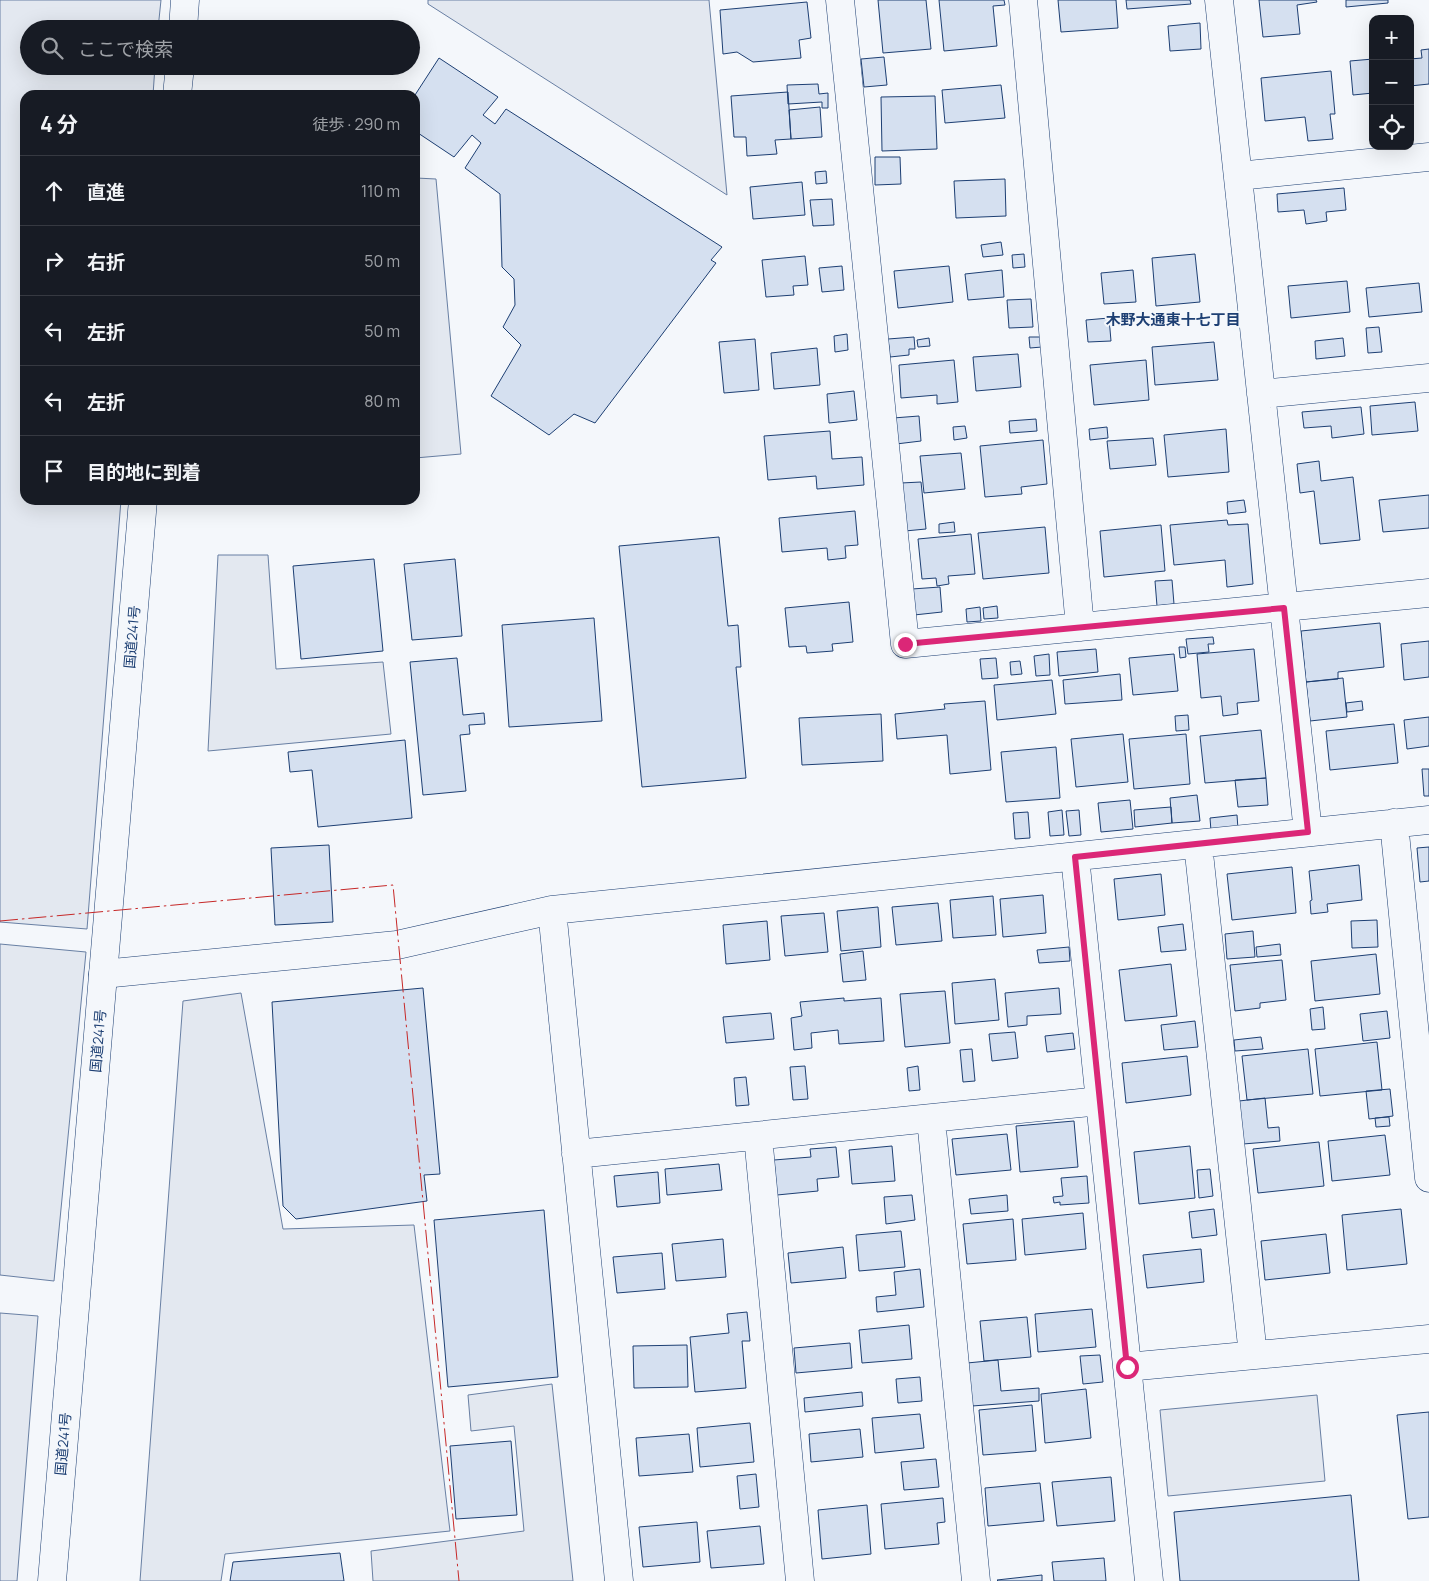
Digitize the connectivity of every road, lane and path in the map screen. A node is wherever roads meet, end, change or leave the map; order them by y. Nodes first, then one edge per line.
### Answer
1 (186, 0) edge
2 (840, 0) edge
3 (1023, 0) edge
4 (1219, 0) edge
5 (184, 20) edge
6 (179, 75) edge
7 (178, 90) edge
8 (1429, 157) edge
9 (1238, 176) junction
10 (1429, 378) edge
11 (1261, 394) junction
12 (143, 505) edge
13 (1429, 593) edge
14 (1284, 608) junction
15 (1080, 627) junction
16 (1429, 820) edge
17 (1394, 823) junction
18 (1308, 832) junction
19 (1198, 844) junction
20 (1075, 857) junction
21 (552, 910) junction
22 (103, 974) junction
23 (1100, 1102) junction
24 (932, 1119) junction
25 (758, 1136) junction
26 (576, 1154) junction
27 (1429, 1178) edge
28 (1429, 1338) edge
29 (1253, 1355) junction
30 (1127, 1367) junction
31 (52, 1581) edge
32 (619, 1581) edge
33 (800, 1581) edge
34 (976, 1581) edge
35 (1149, 1581) edge

1 - 5 main road
2 - 15 main road
3 - 15 main road
4 - 9 main road
6 - 7 main road
8 - 9 main road
9 - 11 main road
10 - 11 main road
11 - 14 main road
12 - 22 main road, 国道241号
13 - 14 main road
14 - 15 main road
14 - 18 main road
16 - 17 main road
17 - 18 main road
17 - 27 main road
18 - 19 main road
19 - 20 main road
19 - 29 main road
20 - 21 main road
20 - 23 main road
21 - 22 main road
21 - 26 main road
22 - 31 main road, 国道241号
23 - 24 main road
23 - 30 main road
24 - 25 main road
24 - 34 main road
25 - 26 main road
25 - 33 main road
26 - 32 main road
28 - 29 main road
29 - 30 main road
30 - 35 main road

